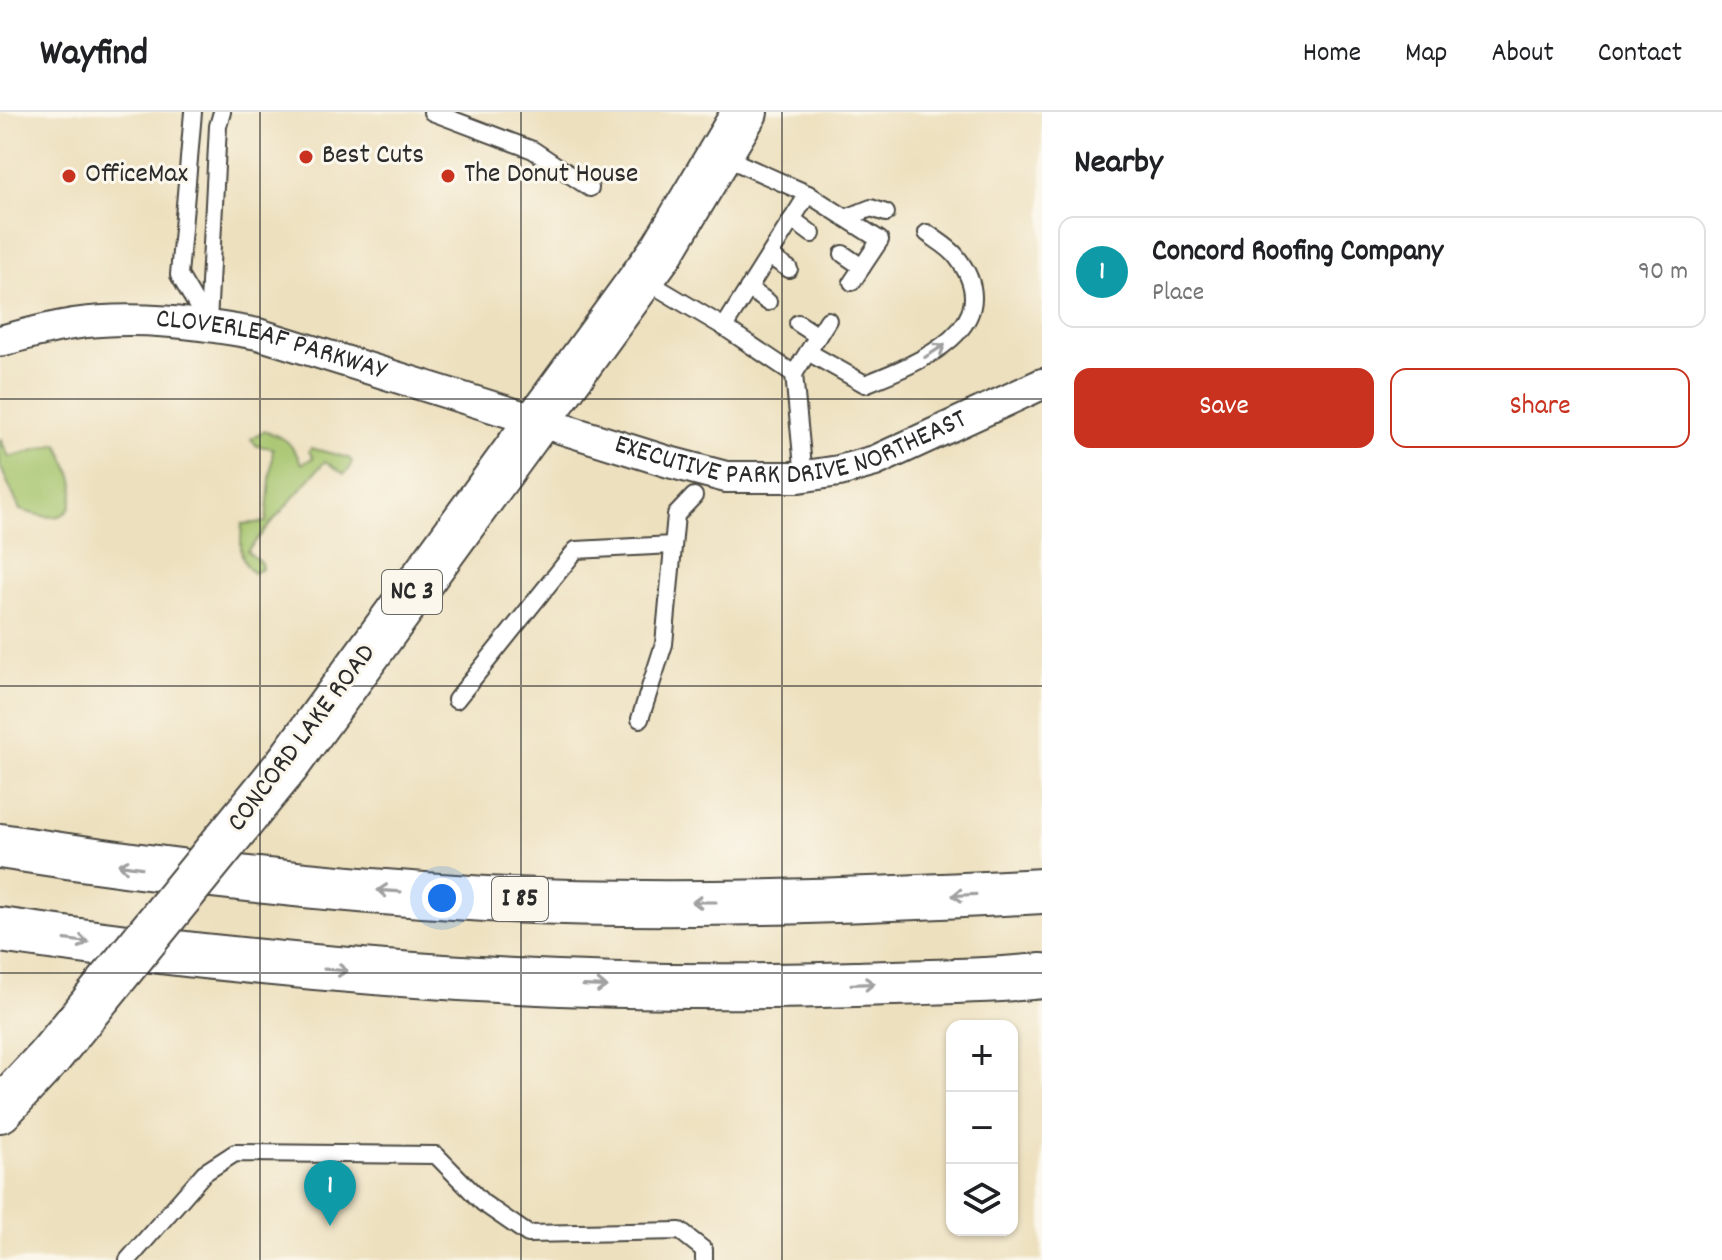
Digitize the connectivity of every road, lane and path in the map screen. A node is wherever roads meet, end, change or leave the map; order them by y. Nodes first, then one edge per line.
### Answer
1 (193, 112) edge
2 (222, 112) edge
3 (432, 112) edge
4 (745, 112) edge
5 (719, 155) junction
6 (590, 188) dead end
7 (808, 194) junction
8 (886, 213) dead end
9 (846, 218) junction
10 (792, 219) junction
11 (927, 233) dead end
12 (812, 234) dead end
13 (843, 254) dead end
14 (769, 256) junction
15 (862, 267) junction
16 (789, 269) dead end
17 (642, 278) junction
18 (852, 282) dead end
19 (748, 288) junction
20 (768, 302) dead end
21 (828, 320) dead end
22 (798, 323) dead end
23 (208, 324) junction
24 (724, 327) junction
25 (818, 336) junction
26 (0, 341) edge
27 (808, 352) junction
28 (794, 374) junction
29 (1042, 384) edge
30 (536, 420) junction
31 (804, 477) junction
32 (694, 496) dead end
33 (673, 545) junction
34 (456, 700) dead end
35 (640, 719) dead end
36 (0, 846) edge
37 (1042, 891) edge
38 (0, 930) edge
39 (1035, 978) edge
40 (0, 1110) edge
41 (128, 1260) edge
42 (704, 1260) edge

1 - 23 lane
2 - 23 lane
3 - 6 lane
4 - 5 main road, CONCORD LAKE ROAD / NC 3
5 - 7 lane
5 - 17 main road, CONCORD LAKE ROAD / NC 3
7 - 9 lane
7 - 10 lane
8 - 9 lane
9 - 15 lane
10 - 12 lane
10 - 14 lane
27 -> 11 lane
13 - 15 lane
14 - 16 lane
14 - 19 lane
15 - 18 lane
17 - 24 lane
17 - 30 main road, CONCORD LAKE ROAD / NC 3
19 - 20 lane
19 - 24 lane
21 - 25 lane
22 - 25 lane
23 - 26 street, CLOVERLEAF PARKWAY
23 - 30 street, CLOVERLEAF PARKWAY
24 - 28 lane
25 - 27 lane
27 - 28 lane
28 - 31 lane
29 - 31 street, EXECUTIVE PARK DRIVE NORTHEAST
30 - 31 street, EXECUTIVE PARK DRIVE NORTHEAST
30 - 40 main road, CONCORD LAKE ROAD / NC 3, bridge
32 - 33 lane
33 - 34 lane
33 - 35 lane
37 -> 36 main road, I 85
38 -> 39 main road
41 - 42 lane

